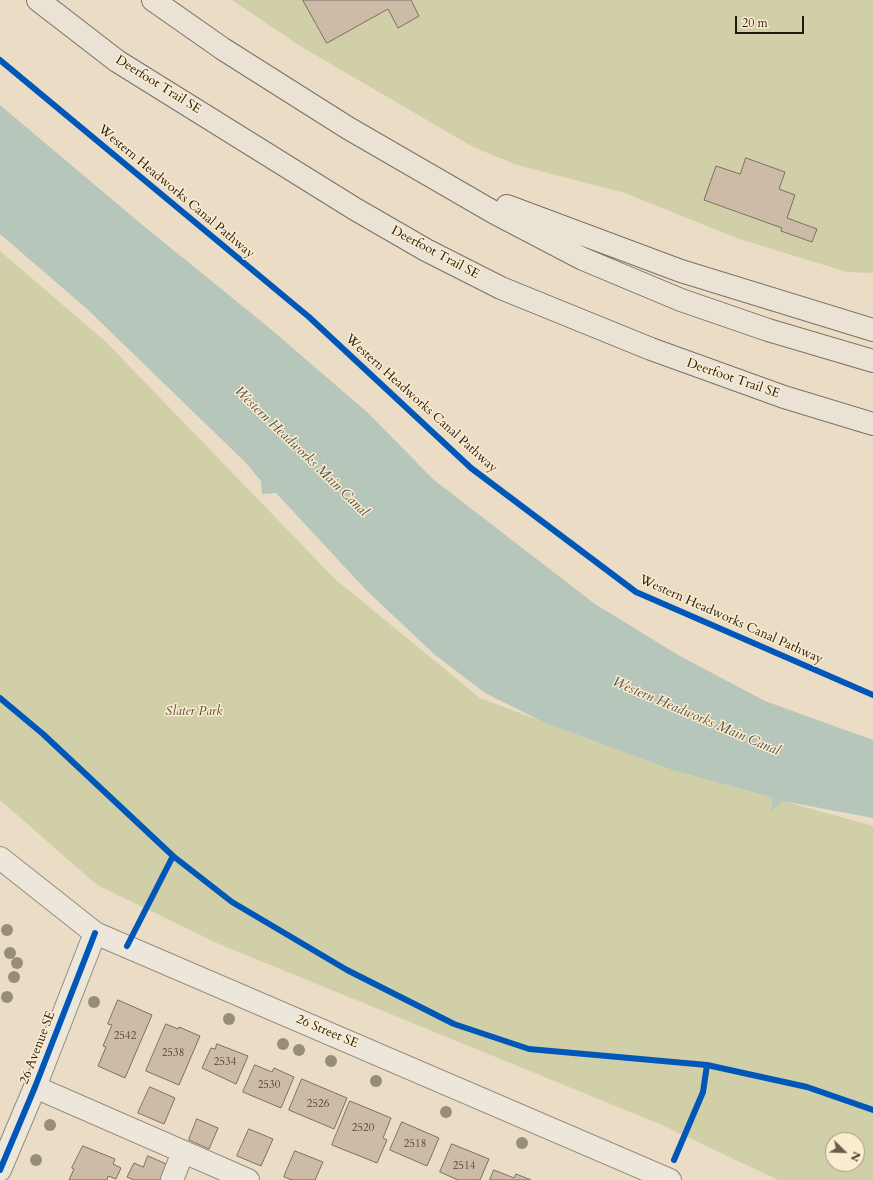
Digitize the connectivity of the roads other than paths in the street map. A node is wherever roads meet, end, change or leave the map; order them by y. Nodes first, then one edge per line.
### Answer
1 (38, 0) edge
2 (153, 0) edge
3 (436, 180) junction
4 (873, 330) edge
5 (873, 361) edge
6 (873, 424) edge
7 (0, 858) edge
8 (95, 933) junction
9 (35, 1087) junction
10 (183, 1152) junction
11 (0, 1170) edge
12 (172, 1180) edge
13 (248, 1180) edge
14 (670, 1180) edge

1 - 6 highway, Deerfoot Trail SE
2 - 3 highway
3 - 4 highway
3 - 5 highway
7 - 8 street, 26 Street SE
8 - 9 street, 26 Avenue SE
8 - 14 street, 26 Street SE
9 - 10 street
9 - 11 street, 26 Avenue SE
10 - 12 street
10 - 13 street

